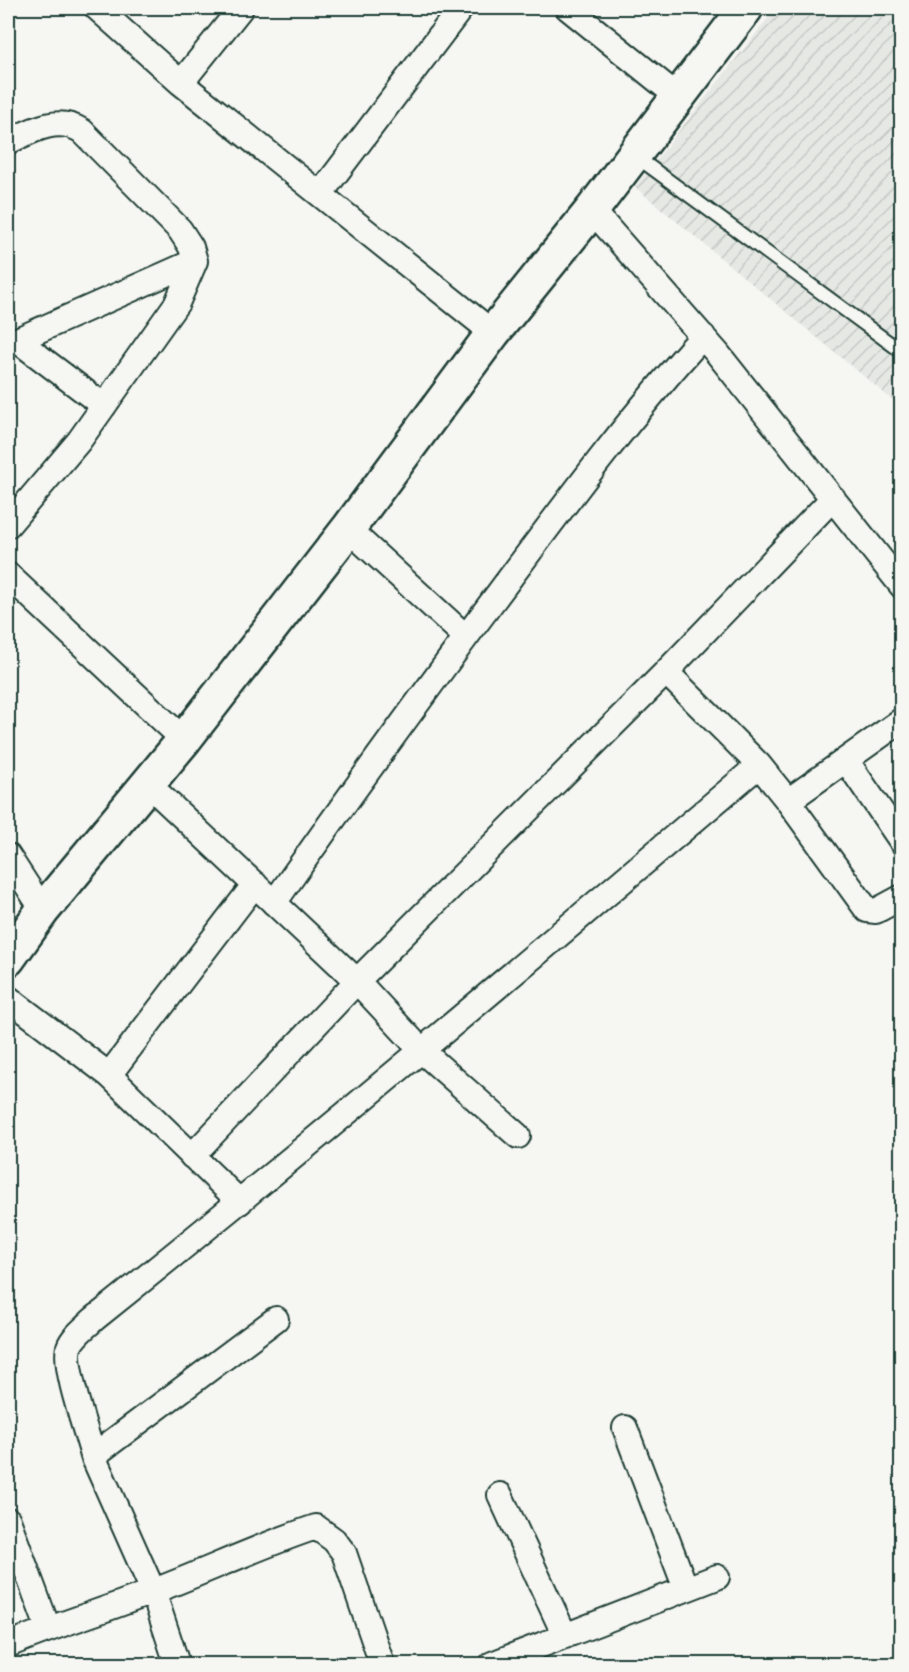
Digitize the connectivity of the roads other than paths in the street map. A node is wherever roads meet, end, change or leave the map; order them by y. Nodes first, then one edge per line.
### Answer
1 (97, 8) edge
2 (241, 8) edge
3 (461, 8) edge
4 (568, 8) edge
5 (747, 8) edge
6 (181, 83) junction
7 (677, 96) junction
8 (8, 142) edge
9 (634, 154) junction
10 (321, 193) junction
11 (592, 210) junction
12 (195, 261) junction
13 (493, 333) junction
14 (703, 336) junction
15 (12, 342) edge
16 (902, 352) edge
17 (105, 406) junction
18 (833, 498) junction
19 (8, 525) edge
20 (348, 529) junction
21 (8, 575) edge
22 (902, 586) edge
23 (466, 637) junction
24 (666, 672) junction
25 (902, 720) edge
26 (184, 740) junction
27 (846, 760) junction
28 (759, 765) junction
29 (147, 783) junction
30 (788, 801) junction
31 (902, 842) edge
32 (8, 856) edge
33 (255, 884) junction
34 (902, 897) edge
35 (274, 903) junction
36 (43, 910) junction
37 (8, 959) edge
38 (357, 981) junction
39 (8, 998) edge
40 (422, 1051) junction
41 (109, 1075) junction
42 (518, 1136) dead end
43 (192, 1156) junction
44 (240, 1202) junction
45 (276, 1319) dead end
46 (625, 1428) dead end
47 (93, 1456) junction
48 (500, 1495) dead end
49 (8, 1520) edge
50 (717, 1577) dead end
51 (686, 1589) junction
52 (153, 1592) junction
53 (48, 1628) junction
54 (565, 1636) junction
55 (8, 1645) edge
56 (500, 1663) edge
57 (177, 1665) edge
58 (382, 1665) edge

1 - 6 street
2 - 6 street
3 - 10 street
4 - 7 street
5 - 7 highway
6 - 10 street
7 - 9 highway
8 - 12 street
9 - 11 highway
9 - 16 lane
10 - 13 street
11 - 13 highway
11 - 14 street
12 - 15 street
12 - 17 street
13 - 20 highway
14 - 18 street
14 - 23 street
15 - 17 street
17 - 19 street
18 - 22 street
18 - 24 street
20 - 23 street
20 - 26 highway
21 - 26 street
23 - 35 street
24 - 28 street
24 - 38 street
25 - 27 street
26 - 29 highway
27 - 30 street
27 - 31 street
28 - 30 street
28 - 40 street
29 - 33 street
29 - 36 highway
30 - 34 street
32 - 36 street
33 - 35 street
33 - 41 street
35 - 38 street
36 - 37 highway
38 - 40 street
38 - 43 street
39 - 41 street
40 - 42 street
40 - 44 street
41 - 43 street
43 - 44 street
44 - 47 street
45 - 47 street
46 - 51 street
47 - 52 street
48 - 54 street
49 - 53 street
50 - 51 street
51 - 54 street
52 - 53 street
52 - 57 street
52 - 58 street
53 - 55 street
54 - 56 street

